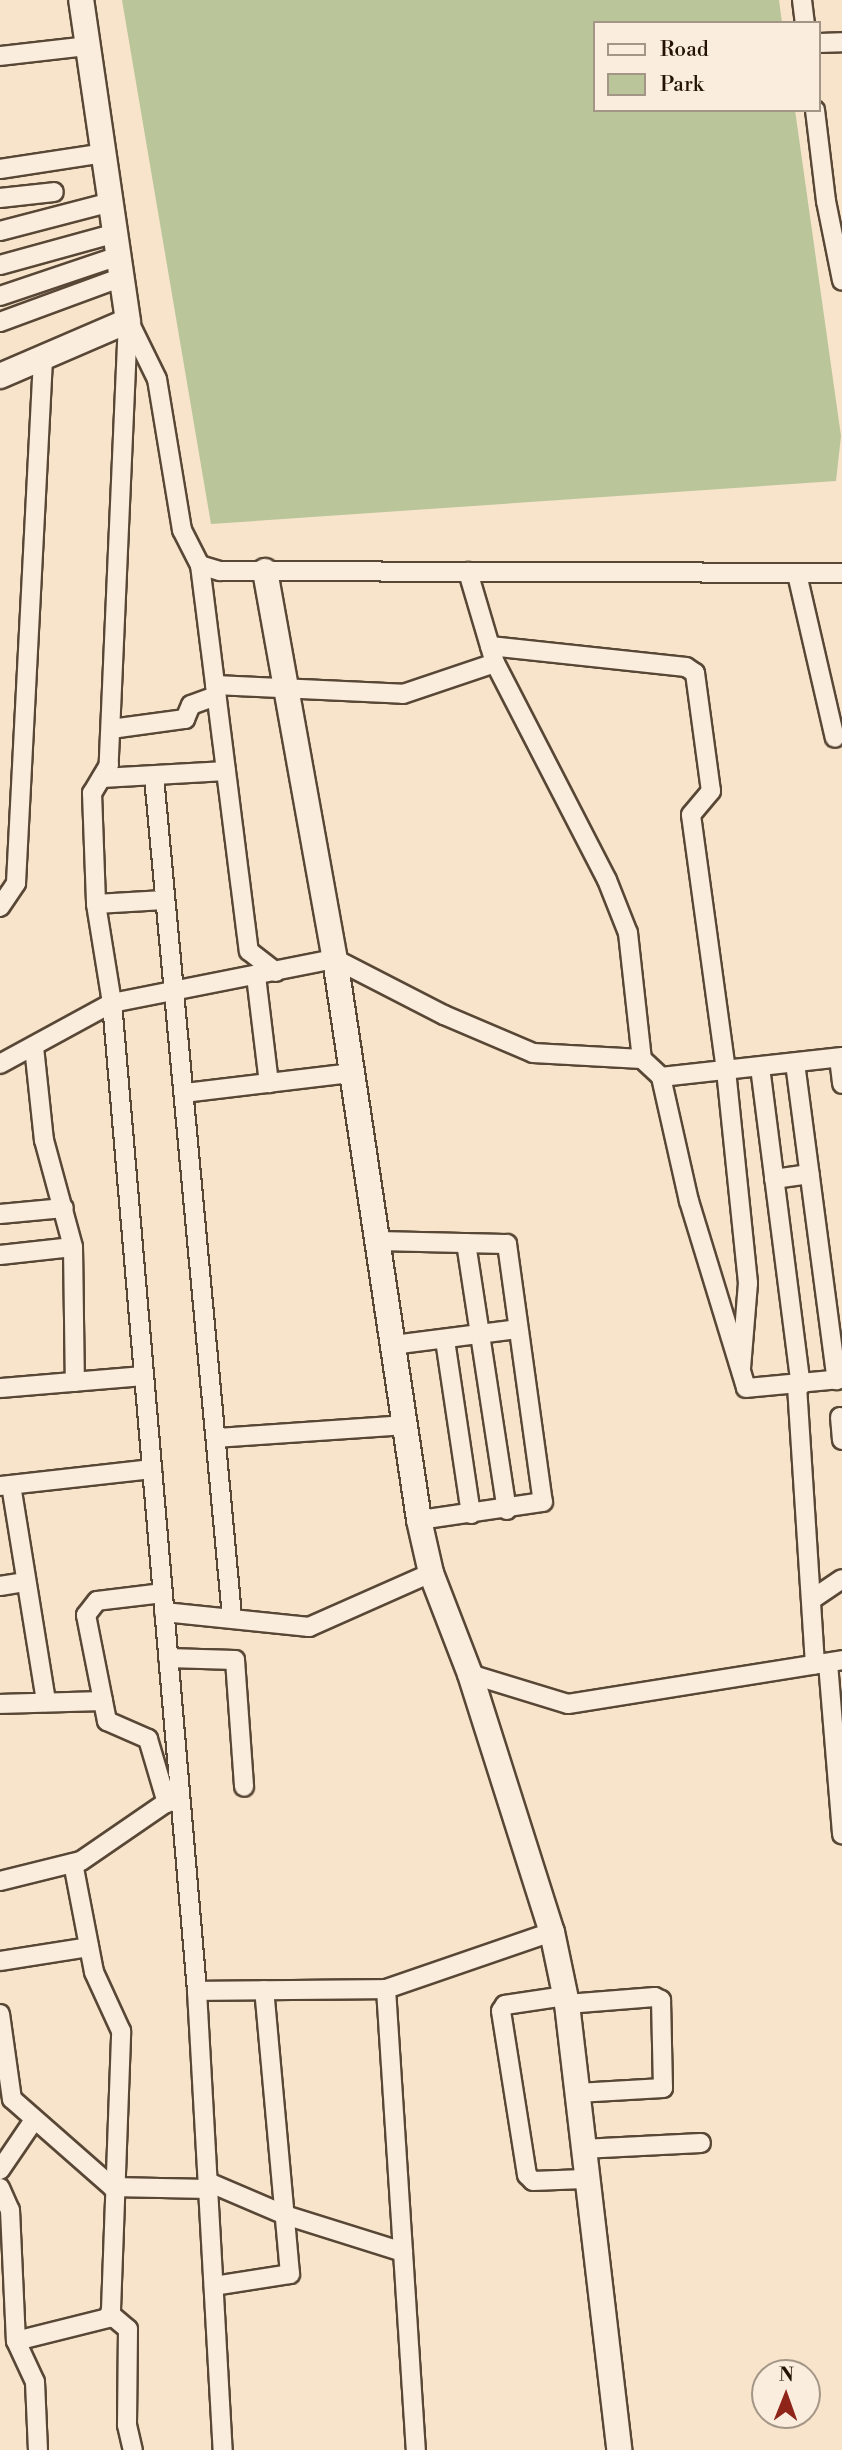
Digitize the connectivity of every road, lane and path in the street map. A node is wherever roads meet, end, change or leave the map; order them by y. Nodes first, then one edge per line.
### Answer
1 (81, 0) edge
2 (802, 0) edge
3 (804, 21) edge
4 (842, 42) edge
5 (821, 43) edge
6 (88, 46) junction
7 (8, 55) edge
8 (0, 68) edge
9 (815, 112) edge
10 (104, 153) junction
11 (0, 169) edge
12 (54, 192) dead end
13 (0, 198) edge
14 (834, 200) edge
15 (111, 202) junction
16 (0, 231) edge
17 (119, 256) junction
18 (0, 265) edge
19 (842, 279) edge
20 (0, 296) edge
21 (128, 321) junction
22 (0, 322) edge
23 (43, 359) junction
24 (0, 376) edge
25 (200, 565) junction
26 (265, 571) junction
27 (468, 572) junction
28 (841, 572) edge
29 (797, 573) junction
30 (492, 655) junction
31 (287, 687) junction
32 (216, 691) junction
33 (111, 729) junction
34 (835, 738) dead end
35 (226, 771) junction
36 (154, 776) junction
37 (102, 778) junction
38 (164, 900) junction
39 (96, 904) junction
40 (0, 907) edge
41 (335, 959) junction
42 (276, 972) junction
43 (256, 976) junction
44 (175, 990) junction
45 (112, 1003) junction
46 (34, 1047) junction
47 (840, 1058) edge
48 (642, 1059) junction
49 (795, 1063) junction
50 (0, 1064) edge
51 (760, 1067) junction
52 (726, 1070) junction
53 (352, 1073) junction
54 (661, 1077) junction
55 (268, 1083) junction
56 (842, 1084) edge
57 (184, 1093) junction
58 (810, 1174) junction
59 (774, 1179) junction
60 (64, 1208) junction
61 (0, 1214) edge
62 (377, 1241) junction
63 (466, 1243) junction
64 (73, 1247) junction
65 (0, 1255) edge
66 (519, 1329) junction
67 (480, 1335) junction
68 (444, 1340) junction
69 (393, 1345) junction
70 (741, 1369) junction
71 (144, 1376) junction
72 (840, 1380) edge
73 (75, 1382) junction
74 (799, 1385) junction
75 (0, 1388) edge
76 (840, 1417) dead end
77 (405, 1425) junction
78 (216, 1438) junction
79 (842, 1440) edge
80 (152, 1469) junction
81 (5, 1485) edge
82 (507, 1510) junction
83 (471, 1514) junction
84 (419, 1520) junction
85 (431, 1573) junction
86 (842, 1579) edge
87 (26, 1581) junction
88 (0, 1586) edge
89 (163, 1593) junction
90 (811, 1600) junction
91 (164, 1612) junction
92 (232, 1617) junction
93 (168, 1658) junction
94 (829, 1662) edge
95 (471, 1674) junction
96 (103, 1701) junction
97 (46, 1702) junction
98 (0, 1704) edge
99 (244, 1787) dead end
100 (173, 1798) junction
101 (842, 1834) edge
102 (73, 1863) junction
103 (0, 1881) edge
104 (552, 1932) junction
105 (89, 1947) junction
106 (0, 1961) edge
107 (386, 1989) junction
108 (264, 1990) junction
109 (197, 1991) junction
110 (566, 2000) junction
111 (0, 2014) edge
112 (577, 2093) junction
113 (6, 2100) edge
114 (34, 2120) junction
115 (701, 2143) dead end
116 (582, 2149) junction
117 (0, 2171) edge
118 (584, 2179) junction
119 (209, 2186) junction
120 (112, 2187) junction
121 (0, 2188) edge
122 (285, 2215) junction
123 (403, 2252) junction
124 (214, 2286) junction
125 (110, 2314) junction
126 (16, 2341) junction
127 (38, 2450) edge
128 (133, 2450) edge
129 (223, 2450) edge
130 (416, 2450) edge
131 (619, 2450) edge

1 - 6 street
2 - 3 street
4 - 5 street
6 - 7 street
6 - 10 street
7 - 8 street
9 - 14 street
10 - 11 street
10 - 15 street
12 - 13 street
14 - 19 street
15 - 16 street
15 - 17 street
17 - 18 street
17 - 20 street
17 - 21 street
17 - 22 street
21 - 23 street
21 - 25 street
21 - 33 street
23 - 24 street
23 - 40 street
25 - 26 street
25 - 32 street
26 - 27 street
26 - 31 street
27 - 29 street
27 - 30 street
28 - 29 street
29 - 34 street
30 - 31 street
30 - 48 street
30 - 52 street
31 - 32 street
31 - 41 street
32 - 33 street
32 - 35 street
33 - 37 street
35 - 36 street
35 - 42 street
36 - 37 street
36 - 38 street
37 - 39 street
38 - 39 street
38 - 44 street
39 - 45 street
41 - 42 street
41 - 48 street
41 - 53 street
42 - 43 street
43 - 44 street
43 - 55 street
44 - 45 street
44 - 57 street
45 - 46 street
45 - 71 street
46 - 50 street
46 - 60 street
47 - 49 street
47 - 56 street
48 - 54 street
49 - 51 street
49 - 58 street
51 - 52 street
51 - 59 street
52 - 54 street
52 - 70 street
53 - 55 street
53 - 62 street
54 - 70 street
55 - 57 street
57 - 78 street
58 - 59 street
58 - 72 street
59 - 74 street
60 - 61 street
60 - 64 street
62 - 63 street
62 - 69 street
63 - 66 street
63 - 67 street
64 - 65 street
64 - 73 street
66 - 67 street
66 - 82 street
67 - 68 street
67 - 82 street
68 - 69 street
68 - 83 street
69 - 77 street
70 - 74 street
71 - 73 street
71 - 80 street
72 - 74 street
73 - 75 street
74 - 90 street
76 - 79 street
77 - 78 street
77 - 84 street
78 - 92 street
80 - 81 street
80 - 89 street
81 - 87 street
82 - 83 street
83 - 84 street
84 - 85 street
85 - 92 street
85 - 95 street
86 - 90 street
87 - 88 street
87 - 97 street
89 - 91 street
89 - 96 street
90 - 94 street
91 - 92 street
91 - 93 street
93 - 99 street
93 - 100 street
94 - 95 street
94 - 101 street
95 - 104 street
96 - 97 street
96 - 100 street
97 - 98 street
100 - 102 street
100 - 109 street
102 - 103 street
102 - 105 street
104 - 107 street
104 - 110 street
105 - 106 street
105 - 120 street
107 - 108 street
107 - 123 street
108 - 109 street
108 - 122 street
109 - 119 street
110 - 112 street
110 - 112 street
110 - 118 street
111 - 113 street
112 - 116 street
113 - 114 street
114 - 117 street
114 - 120 street
115 - 116 street
116 - 118 street
118 - 131 street
119 - 120 street
119 - 122 street
119 - 124 street
120 - 125 street
121 - 126 street
122 - 123 street
122 - 124 street
123 - 130 street
124 - 129 street
125 - 126 street
125 - 128 street
126 - 127 street

